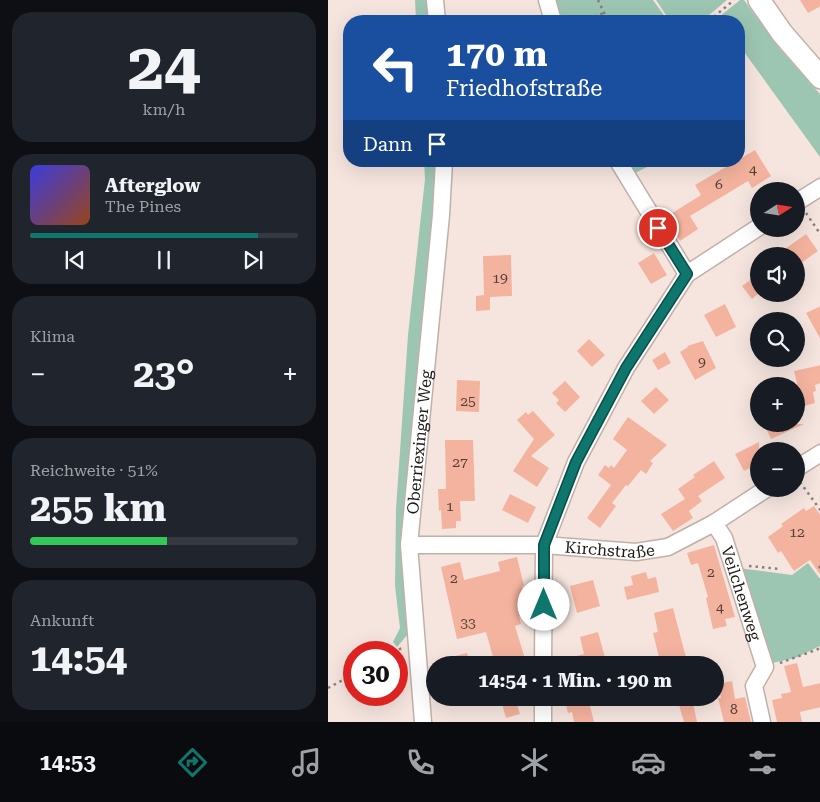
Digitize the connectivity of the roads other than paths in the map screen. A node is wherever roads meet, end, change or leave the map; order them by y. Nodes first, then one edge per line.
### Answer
1 (435, 0) edge
2 (547, 0) edge
3 (759, 0) edge
4 (436, 15) edge
5 (552, 15) edge
6 (820, 78) edge
7 (444, 167) edge
8 (622, 167) edge
9 (820, 186) edge
10 (806, 196) edge
11 (750, 232) edge
12 (687, 274) junction
13 (820, 452) edge
14 (805, 462) edge
15 (754, 497) edge
16 (714, 523) junction
17 (409, 545) junction
18 (544, 545) junction
19 (543, 656) edge
20 (543, 706) edge
21 (423, 722) edge
22 (543, 722) edge
23 (762, 722) edge

1 - 4 street
2 - 5 street
3 - 6 main road
7 - 17 street, Oberriexinger Weg
8 - 12 street
9 - 10 street
11 - 12 street
12 - 18 street
13 - 14 street
15 - 16 street, Kirchstraße
16 - 18 street, Kirchstraße
16 - 23 street, Veilchenweg
17 - 18 street, Kirchstraße
17 - 21 street, Oberriexinger Weg
18 - 19 street
20 - 22 street

